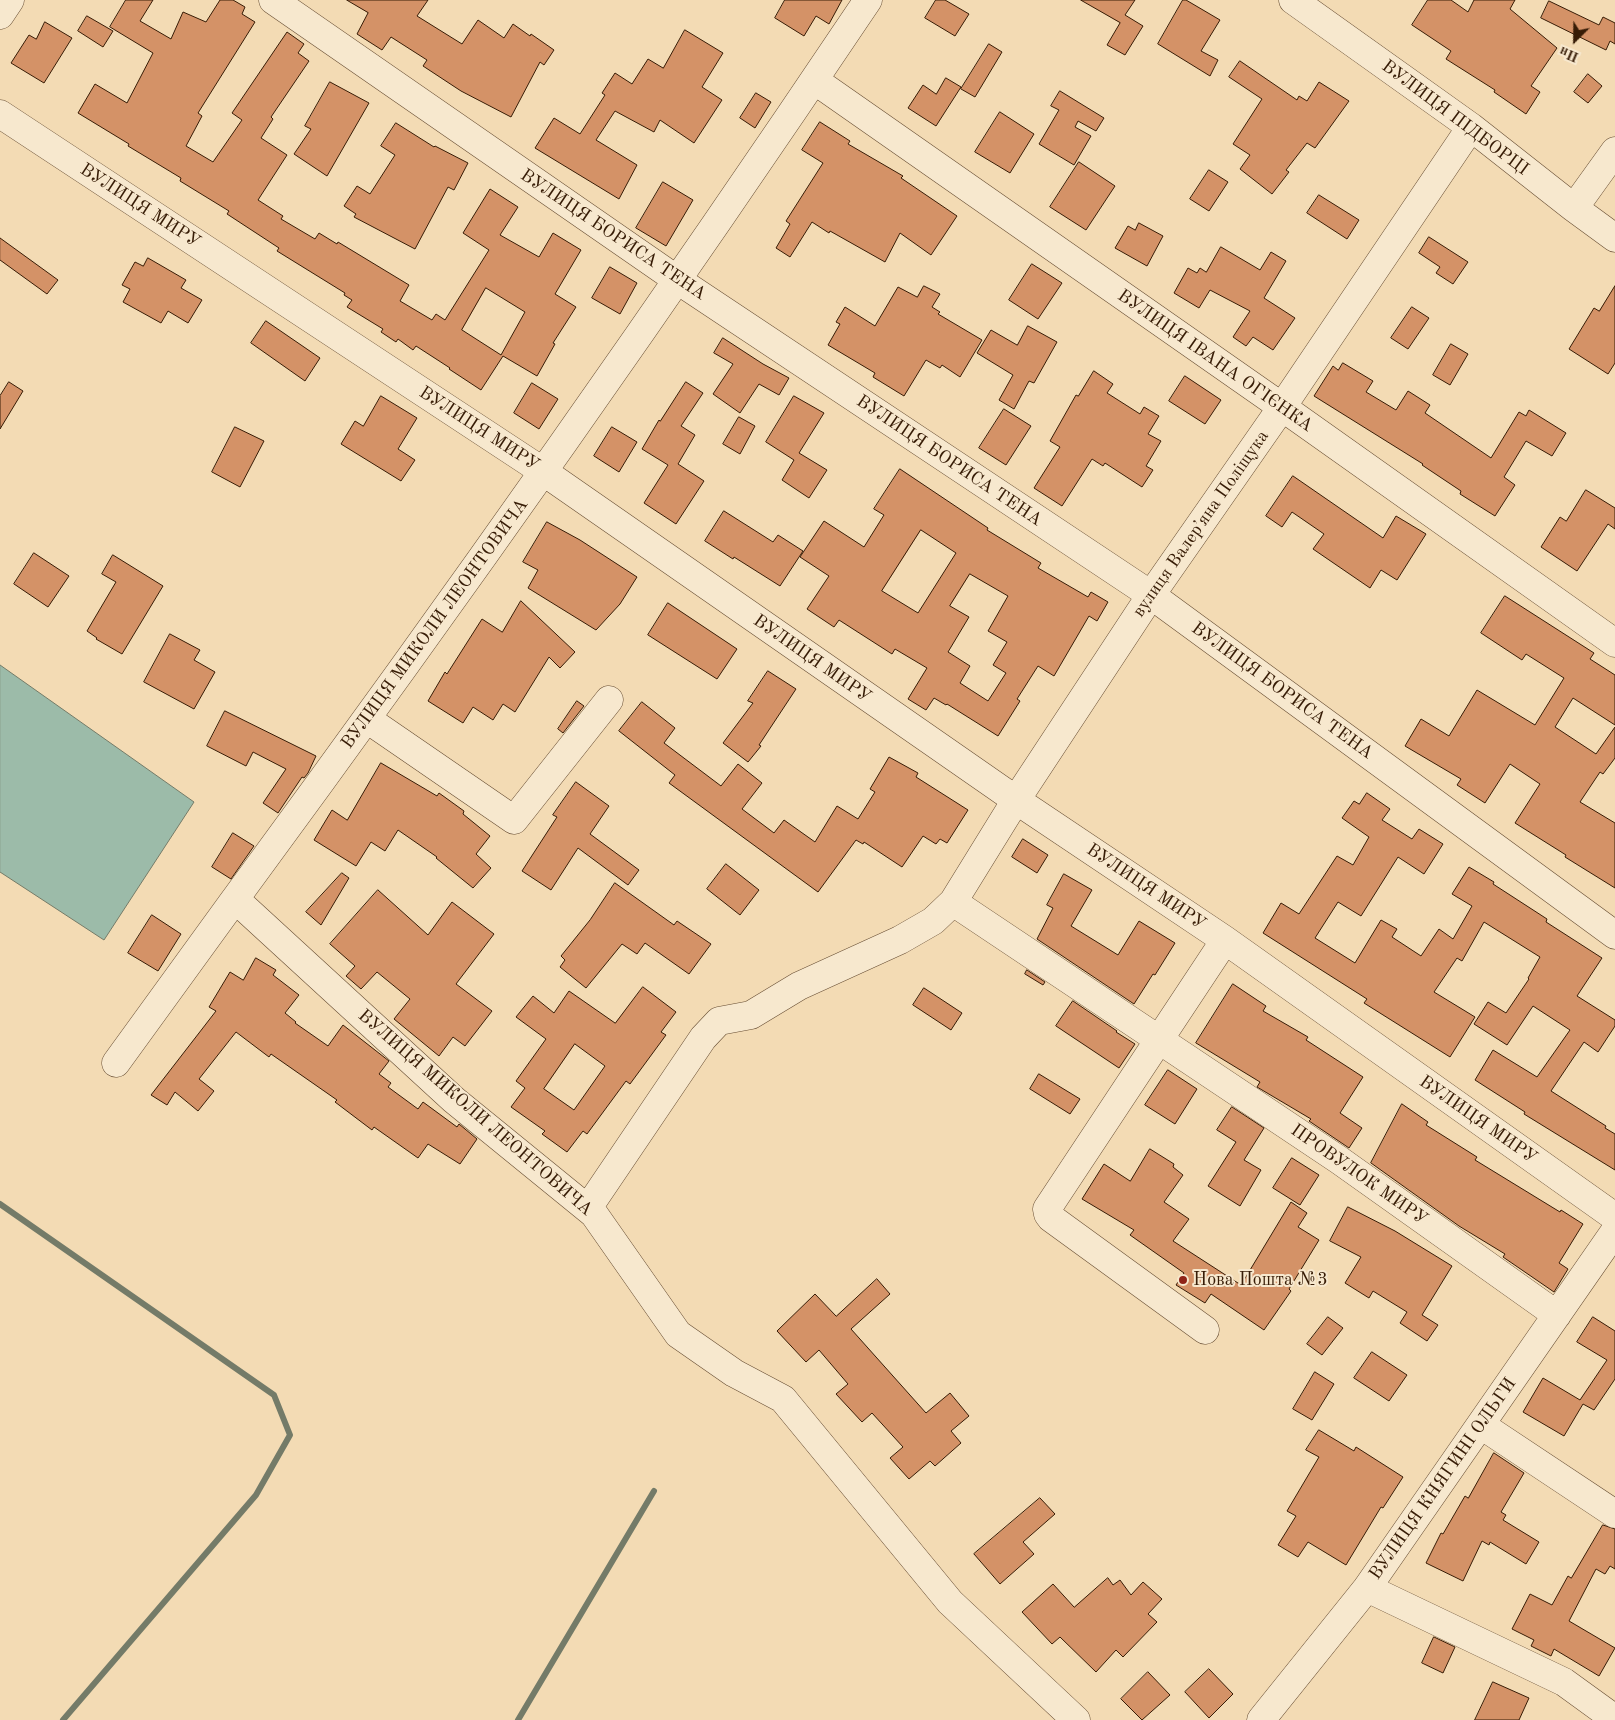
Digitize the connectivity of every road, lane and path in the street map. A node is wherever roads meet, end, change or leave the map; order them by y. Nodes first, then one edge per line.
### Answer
1 (10, 0) edge
2 (273, 0) edge
3 (868, 0) edge
4 (1293, 0) edge
5 (0, 15) edge
6 (814, 80) junction
7 (0, 114) edge
8 (1471, 126) junction
9 (1615, 151) edge
10 (1574, 208) junction
11 (1615, 238) edge
12 (676, 279) junction
13 (1282, 407) junction
14 (544, 472) junction
15 (1151, 595) junction
16 (1615, 643) edge
17 (609, 700) dead end
18 (367, 719) junction
19 (1016, 800) junction
20 (235, 899) junction
21 (953, 902) junction
22 (1615, 935) edge
23 (1225, 940) junction
24 (1159, 1039) junction
25 (116, 1064) dead end
26 (588, 1208) junction
27 (1615, 1217) edge
28 (1615, 1231) edge
29 (1557, 1315) junction
30 (1206, 1330) dead end
31 (1480, 1426) junction
32 (1615, 1514) edge
33 (1368, 1588) junction
34 (1615, 1719) edge
35 (1076, 1720) edge
36 (1261, 1720) edge

1 - 5 street
2 - 12 street, ВУЛИЦЯ БОРИСА ТЕНА
3 - 6 street, ВУЛИЦЯ МИКОЛИ ЛЕОНТОВИЧА
4 - 8 street, ВУЛИЦЯ ПІДБОРЦІ
6 - 12 street, ВУЛИЦЯ МИКОЛИ ЛЕОНТОВИЧА
6 - 13 street, ВУЛИЦЯ ІВАНА ОГІЄНКА
7 - 14 street, ВУЛИЦЯ МИРУ
8 - 10 street, ВУЛИЦЯ ПІДБОРЦІ
8 - 13 street, вулиця Валерʼяна Поліщука
9 - 10 street
10 - 11 street, ВУЛИЦЯ ПІДБОРЦІ
12 - 14 street, ВУЛИЦЯ МИКОЛИ ЛЕОНТОВИЧА
12 - 15 street, ВУЛИЦЯ БОРИСА ТЕНА
13 - 15 street, вулиця Валерʼяна Поліщука
13 - 16 street, ВУЛИЦЯ ІВАНА ОГІЄНКА
14 - 18 street, ВУЛИЦЯ МИКОЛИ ЛЕОНТОВИЧА
14 - 19 street, ВУЛИЦЯ МИРУ
15 - 19 street, вулиця Валерʼяна Поліщука
15 - 22 street, ВУЛИЦЯ БОРИСА ТЕНА
17 - 18 street
18 - 20 street, ВУЛИЦЯ МИКОЛИ ЛЕОНТОВИЧА
19 - 21 street, вулиця Валерʼяна Поліщука
19 - 23 street, ВУЛИЦЯ МИРУ
20 - 25 street, ВУЛИЦЯ МИКОЛИ ЛЕОНТОВИЧА
20 - 26 street, ВУЛИЦЯ МИКОЛИ ЛЕОНТОВИЧА
21 - 24 street, ПРОВУЛОК МИРУ
21 - 26 street, вулиця Валерʼяна Поліщука
23 - 24 street
23 - 27 street, ВУЛИЦЯ МИРУ
24 - 29 street, ПРОВУЛОК МИРУ
24 - 30 street
26 - 35 street, ВУЛИЦЯ МИКОЛИ ЛЕОНТОВИЧА
28 - 29 street, ВУЛИЦЯ КНЯГИНІ ОЛЬГИ
29 - 31 street, ВУЛИЦЯ КНЯГИНІ ОЛЬГИ
31 - 32 street
31 - 33 street, ВУЛИЦЯ КНЯГИНІ ОЛЬГИ
33 - 34 street
33 - 36 street, ВУЛИЦЯ КНЯГИНІ ОЛЬГИ

